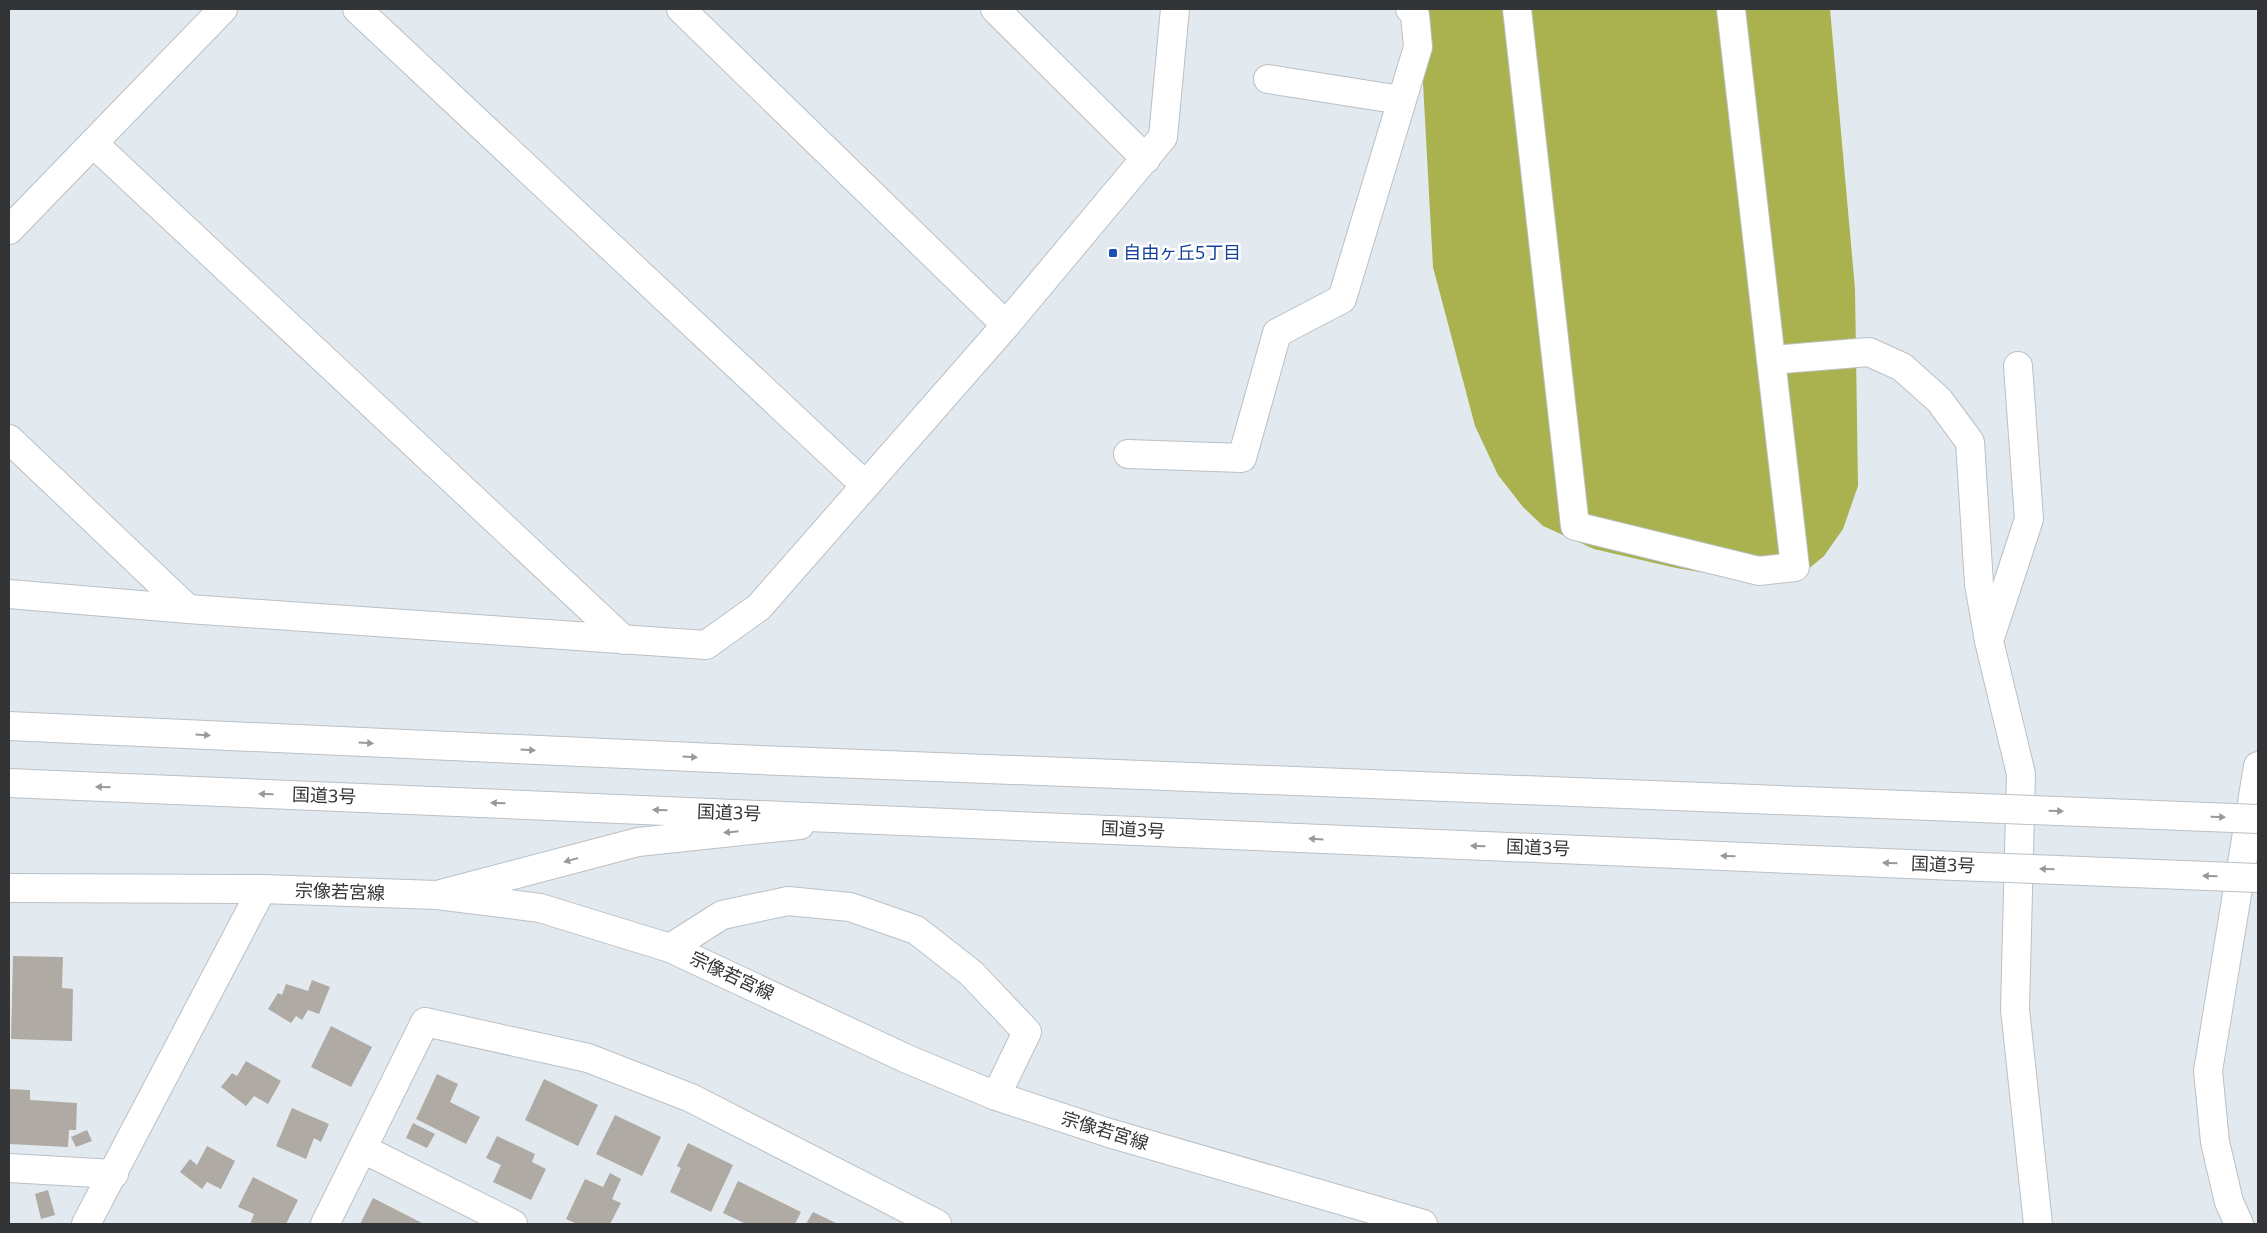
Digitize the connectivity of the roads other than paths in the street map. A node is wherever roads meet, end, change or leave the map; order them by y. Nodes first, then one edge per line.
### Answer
1 (223, 9) edge
2 (357, 9) edge
3 (681, 9) edge
4 (995, 9) edge
5 (1175, 9) edge
6 (1410, 9) edge
7 (1517, 9) edge
8 (1731, 9) edge
9 (1268, 79) dead end
10 (1401, 100) junction
11 (93, 143) junction
12 (1146, 159) junction
13 (9, 230) edge
14 (1006, 325) junction
15 (1771, 360) junction
16 (2018, 366) dead end
17 (9, 439) edge
18 (1128, 454) dead end
19 (865, 485) junction
20 (9, 594) edge
21 (188, 609) junction
22 (624, 640) junction
23 (1989, 641) junction
24 (9, 710) edge
25 (9, 726) edge
26 (155, 733) junction
27 (2258, 769) edge
28 (9, 783) edge
29 (866, 818) junction
30 (2258, 819) edge
31 (2258, 878) edge
32 (9, 888) edge
33 (262, 889) junction
34 (437, 895) junction
35 (670, 948) junction
36 (996, 1096) junction
37 (363, 1149) junction
38 (9, 1168) edge
39 (114, 1174) junction
40 (904, 1217) edge
41 (1416, 1223) edge
42 (86, 1224) edge
43 (325, 1224) edge
44 (513, 1224) edge
45 (937, 1224) edge
46 (2038, 1224) edge
47 (2239, 1224) edge

1 - 11 main road
2 - 19 main road
3 - 14 main road
4 - 12 main road
5 - 12 main road
6 - 10 main road
7 - 15 main road
8 - 15 main road
9 - 10 main road
10 - 18 main road
11 - 13 main road
11 - 22 main road
12 - 14 main road
14 - 19 main road
15 - 23 main road
16 - 23 main road
17 - 21 main road
19 - 22 main road
20 - 21 main road
21 - 22 main road
23 - 46 main road
24 - 26 main road
25 - 26 main road
26 -> 30 main road, bridge
27 - 47 main road
29 -> 28 main road, 国道3号
31 -> 29 main road, 国道3号, bridge
29 -> 34 main road
32 - 33 main road, 宗像若宮線
33 - 34 main road, 宗像若宮線
33 - 39 main road
34 - 35 main road, 宗像若宮線
35 - 36 main road, 宗像若宮線
35 - 36 main road
36 - 41 main road, 宗像若宮線
37 - 40 main road
37 - 43 main road
37 - 44 main road
38 - 39 main road
39 - 42 main road
40 - 45 main road

